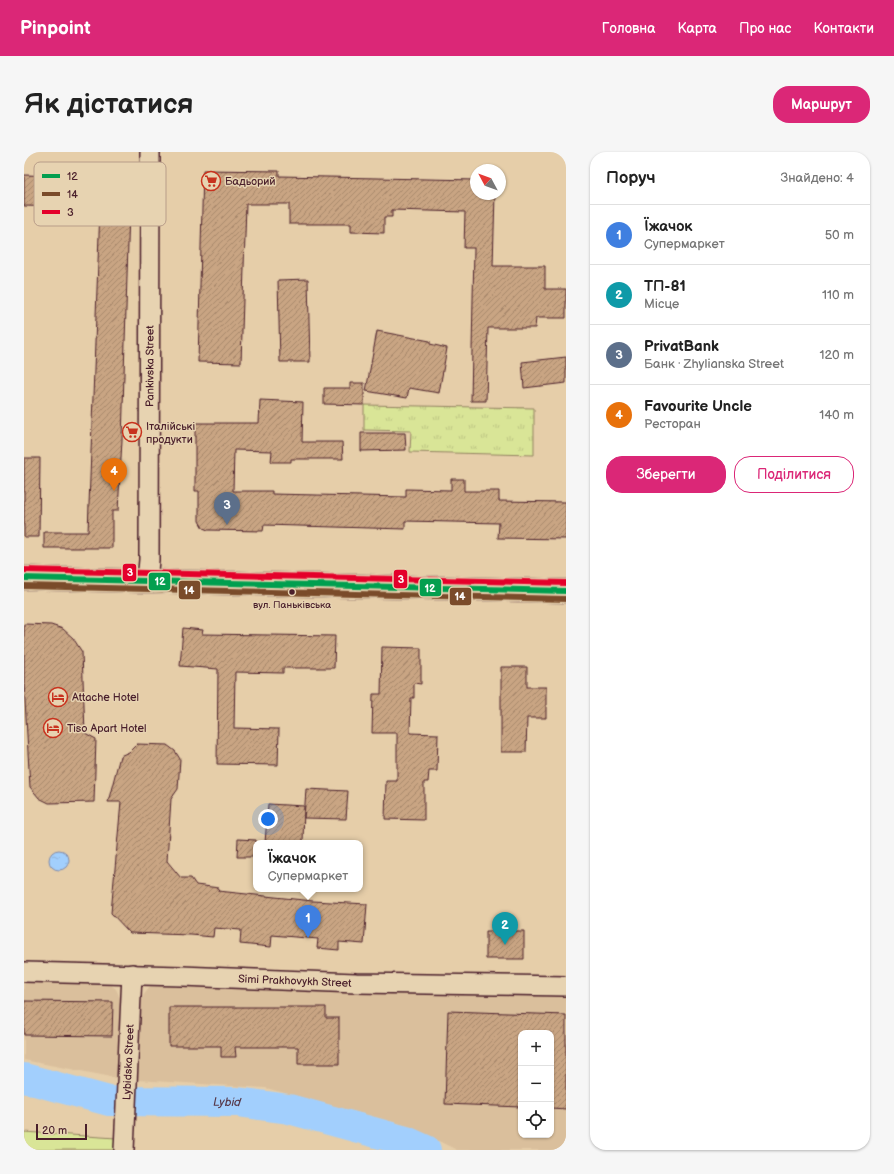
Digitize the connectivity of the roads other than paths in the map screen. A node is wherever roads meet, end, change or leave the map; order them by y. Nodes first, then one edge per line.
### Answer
1 (150, 152) edge
2 (150, 162) edge
3 (150, 226) edge
4 (24, 578) edge
5 (147, 581) junction
6 (566, 591) edge
7 (24, 972) edge
8 (132, 974) junction
9 (566, 986) edge
10 (124, 1150) edge

1 - 2 street, Pankivska Street
3 - 5 street, Pankivska Street
4 - 5 main road
5 - 6 main road
7 - 8 street, Simi Prakhovykh Street
8 - 9 street, Simi Prakhovykh Street
8 - 10 street, Lybidska Street

